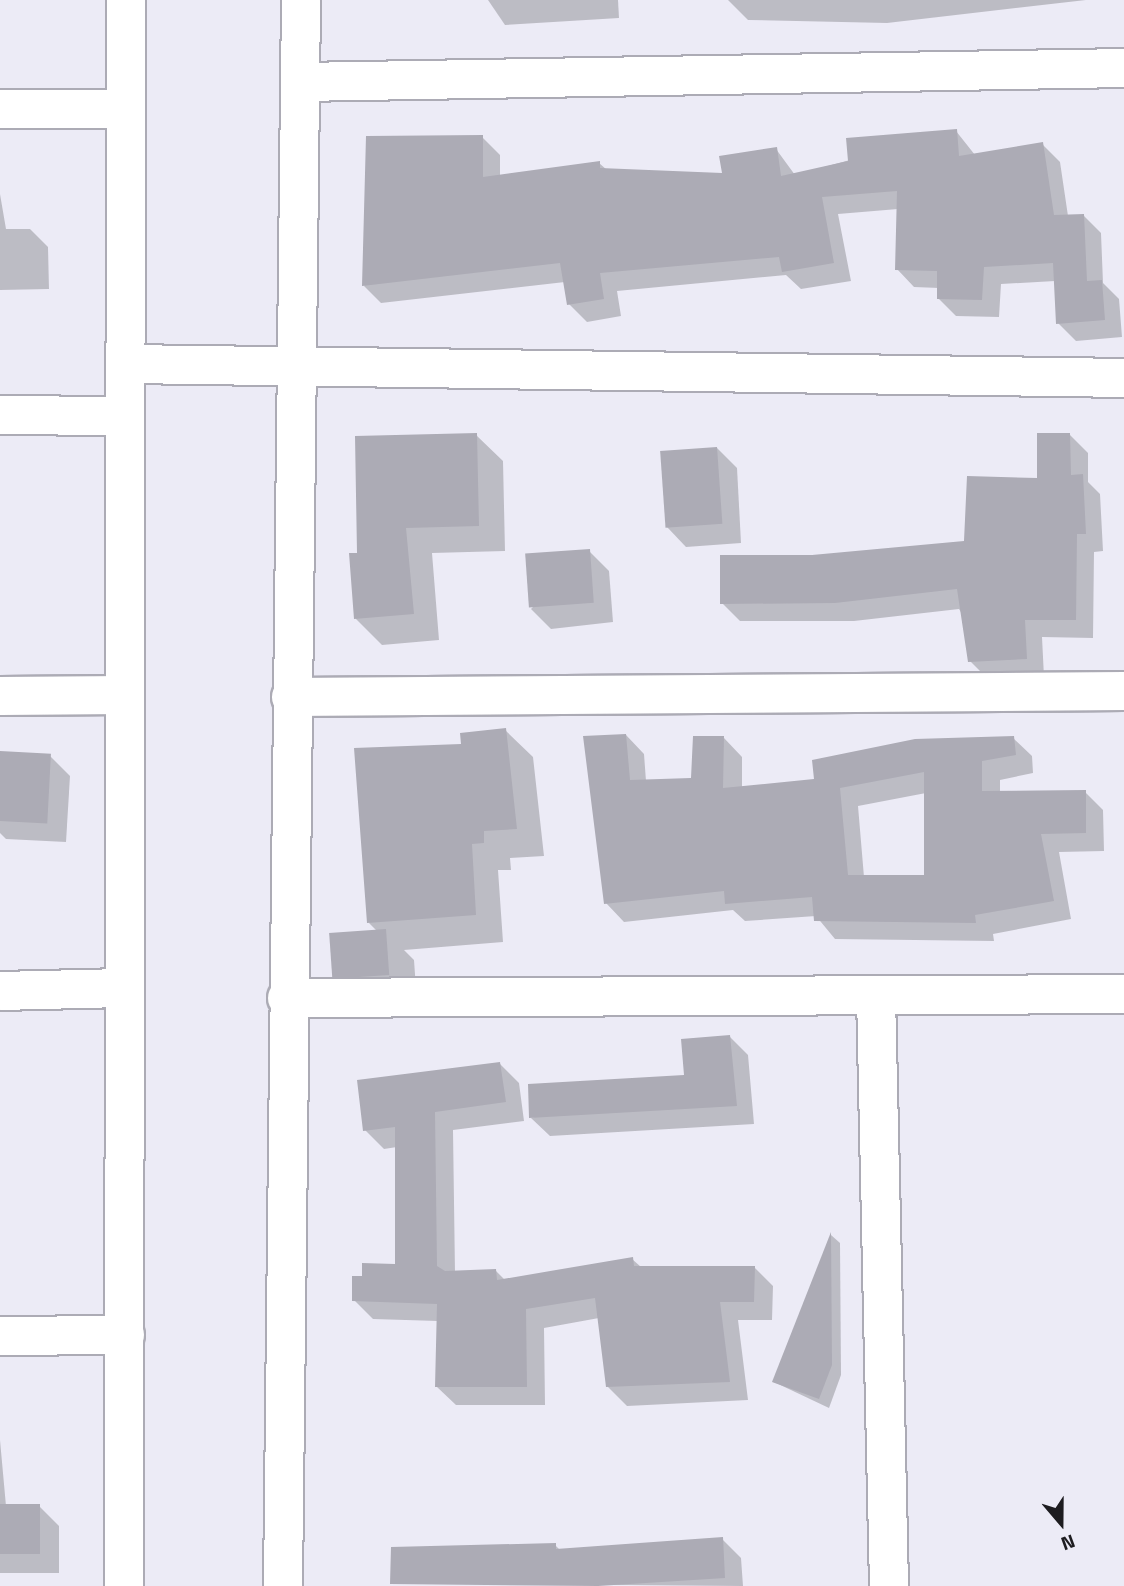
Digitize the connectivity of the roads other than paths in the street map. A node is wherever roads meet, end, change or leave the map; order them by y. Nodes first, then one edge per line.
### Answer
1 (126, 0) edge
2 (301, 0) edge
3 (1124, 68) edge
4 (300, 82) junction
5 (126, 109) junction
6 (0, 110) edge
7 (296, 362) junction
8 (125, 364) junction
9 (1124, 377) edge
10 (0, 415) edge
11 (125, 416) junction
12 (1124, 691) edge
13 (125, 695) junction
14 (0, 696) edge
15 (291, 697) junction
16 (124, 988) junction
17 (0, 991) edge
18 (1124, 994) edge
19 (876, 995) junction
20 (287, 998) junction
21 (125, 1335) junction
22 (0, 1336) edge
23 (124, 1586) edge
24 (283, 1586) edge
25 (889, 1586) edge

1 - 5 street
2 - 4 street
3 - 4 street
4 - 7 street
5 - 6 street
5 - 8 street
7 - 8 street
7 - 9 street
7 - 15 street
8 - 11 street
10 - 11 street
11 - 13 street
12 - 15 street
13 - 14 street
13 - 16 street
15 - 20 street
16 - 17 street
16 - 21 street
18 - 19 street
19 - 20 street
19 - 25 street
20 - 24 street
21 - 22 street
21 - 23 street

